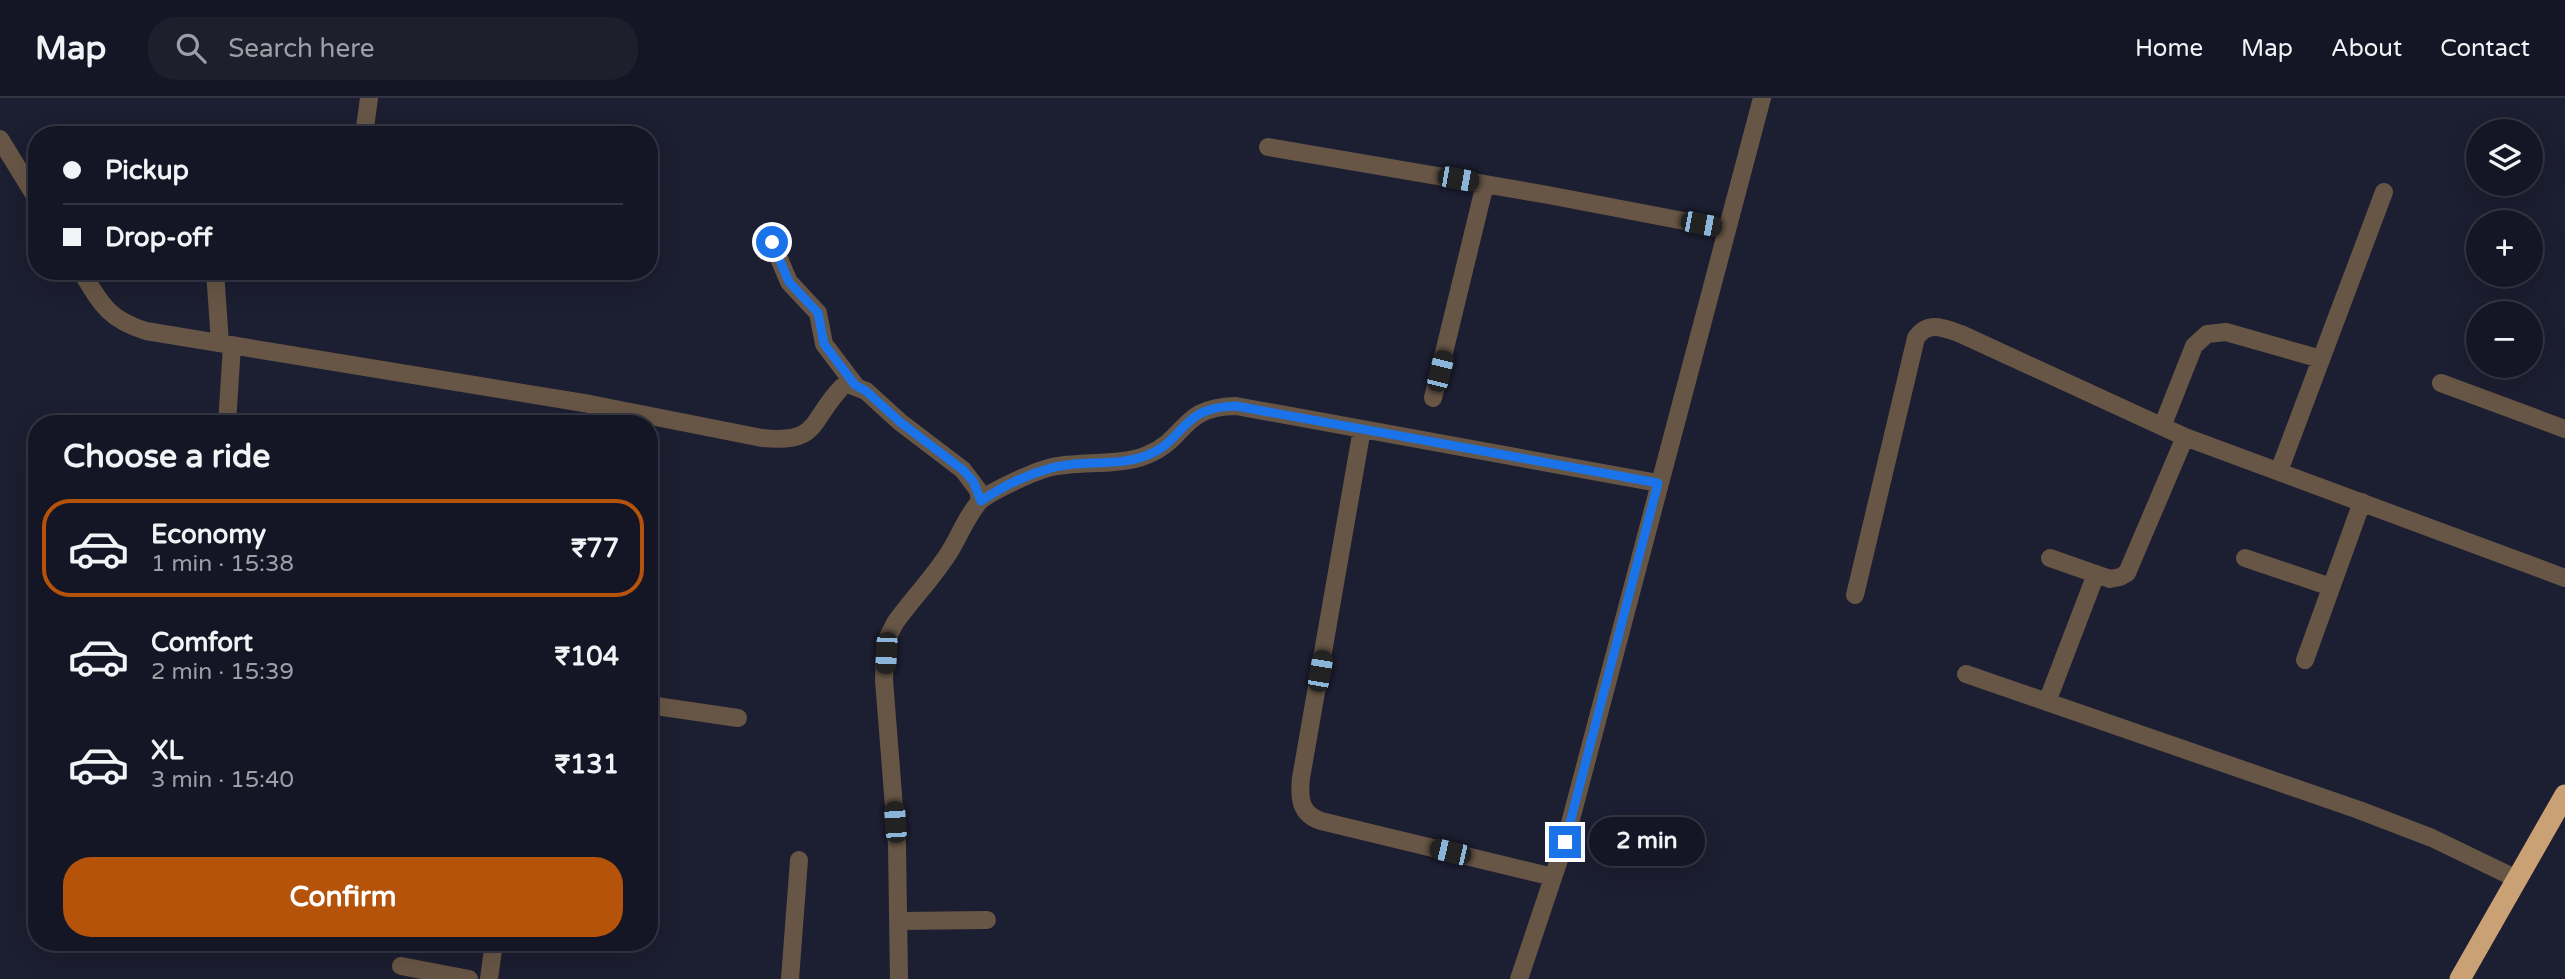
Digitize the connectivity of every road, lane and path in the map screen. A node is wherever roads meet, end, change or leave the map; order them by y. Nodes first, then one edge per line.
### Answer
1 (369, 98) edge
2 (1762, 98) edge
3 (364, 126) edge
4 (0, 139) edge
5 (1268, 146) dead end
6 (28, 184) edge
7 (1485, 184) junction
8 (2384, 192) dead end
9 (1726, 229) junction
10 (772, 242) dead end
11 (87, 280) edge
12 (216, 280) edge
13 (226, 344) junction
14 (2321, 359) junction
15 (2441, 383) dead end
16 (855, 385) junction
17 (1433, 398) dead end
18 (227, 415) edge
19 (639, 415) edge
20 (658, 419) edge
21 (2162, 426) junction
22 (1363, 429) junction
23 (2565, 429) edge
24 (2185, 437) junction
25 (2278, 471) junction
26 (1658, 483) junction
27 (981, 501) junction
28 (2362, 502) junction
29 (2050, 558) dead end
30 (2245, 558) dead end
31 (2096, 574) junction
32 (2565, 578) edge
33 (2331, 587) junction
34 (1855, 594) dead end
35 (2305, 660) dead end
36 (1966, 674) dead end
37 (2047, 702) junction
38 (658, 706) edge
39 (738, 718) dead end
40 (2565, 795) edge
41 (799, 860) dead end
42 (1553, 877) junction
43 (2517, 879) junction
44 (987, 920) dead end
45 (899, 921) junction
46 (493, 951) edge
47 (401, 966) dead end
48 (469, 979) edge
49 (489, 979) edge
50 (790, 979) edge
51 (899, 979) edge
52 (1519, 979) edge
53 (2460, 979) edge

1 - 3 street
2 - 9 street
4 - 6 street
5 - 7 street
7 - 9 street
7 - 17 street
8 - 14 street
9 - 26 street
10 - 16 street
11 - 13 street
12 - 13 street
13 - 18 street
13 - 19 street
14 - 21 street
14 - 25 street
15 - 23 street
16 - 20 street
16 - 27 street
21 - 24 street
21 - 34 street
22 - 26 street
22 - 27 street
22 - 42 street
24 - 25 street
24 - 31 street
25 - 28 street
26 - 42 street
27 - 45 street
28 - 32 street
28 - 33 street
29 - 31 street
30 - 33 street
31 - 37 street
33 - 35 street
36 - 37 street
37 - 43 street
38 - 39 street
40 - 43 highway
41 - 50 street
42 - 52 street
43 - 53 highway
44 - 45 street
45 - 51 street
46 - 49 street
47 - 48 street

